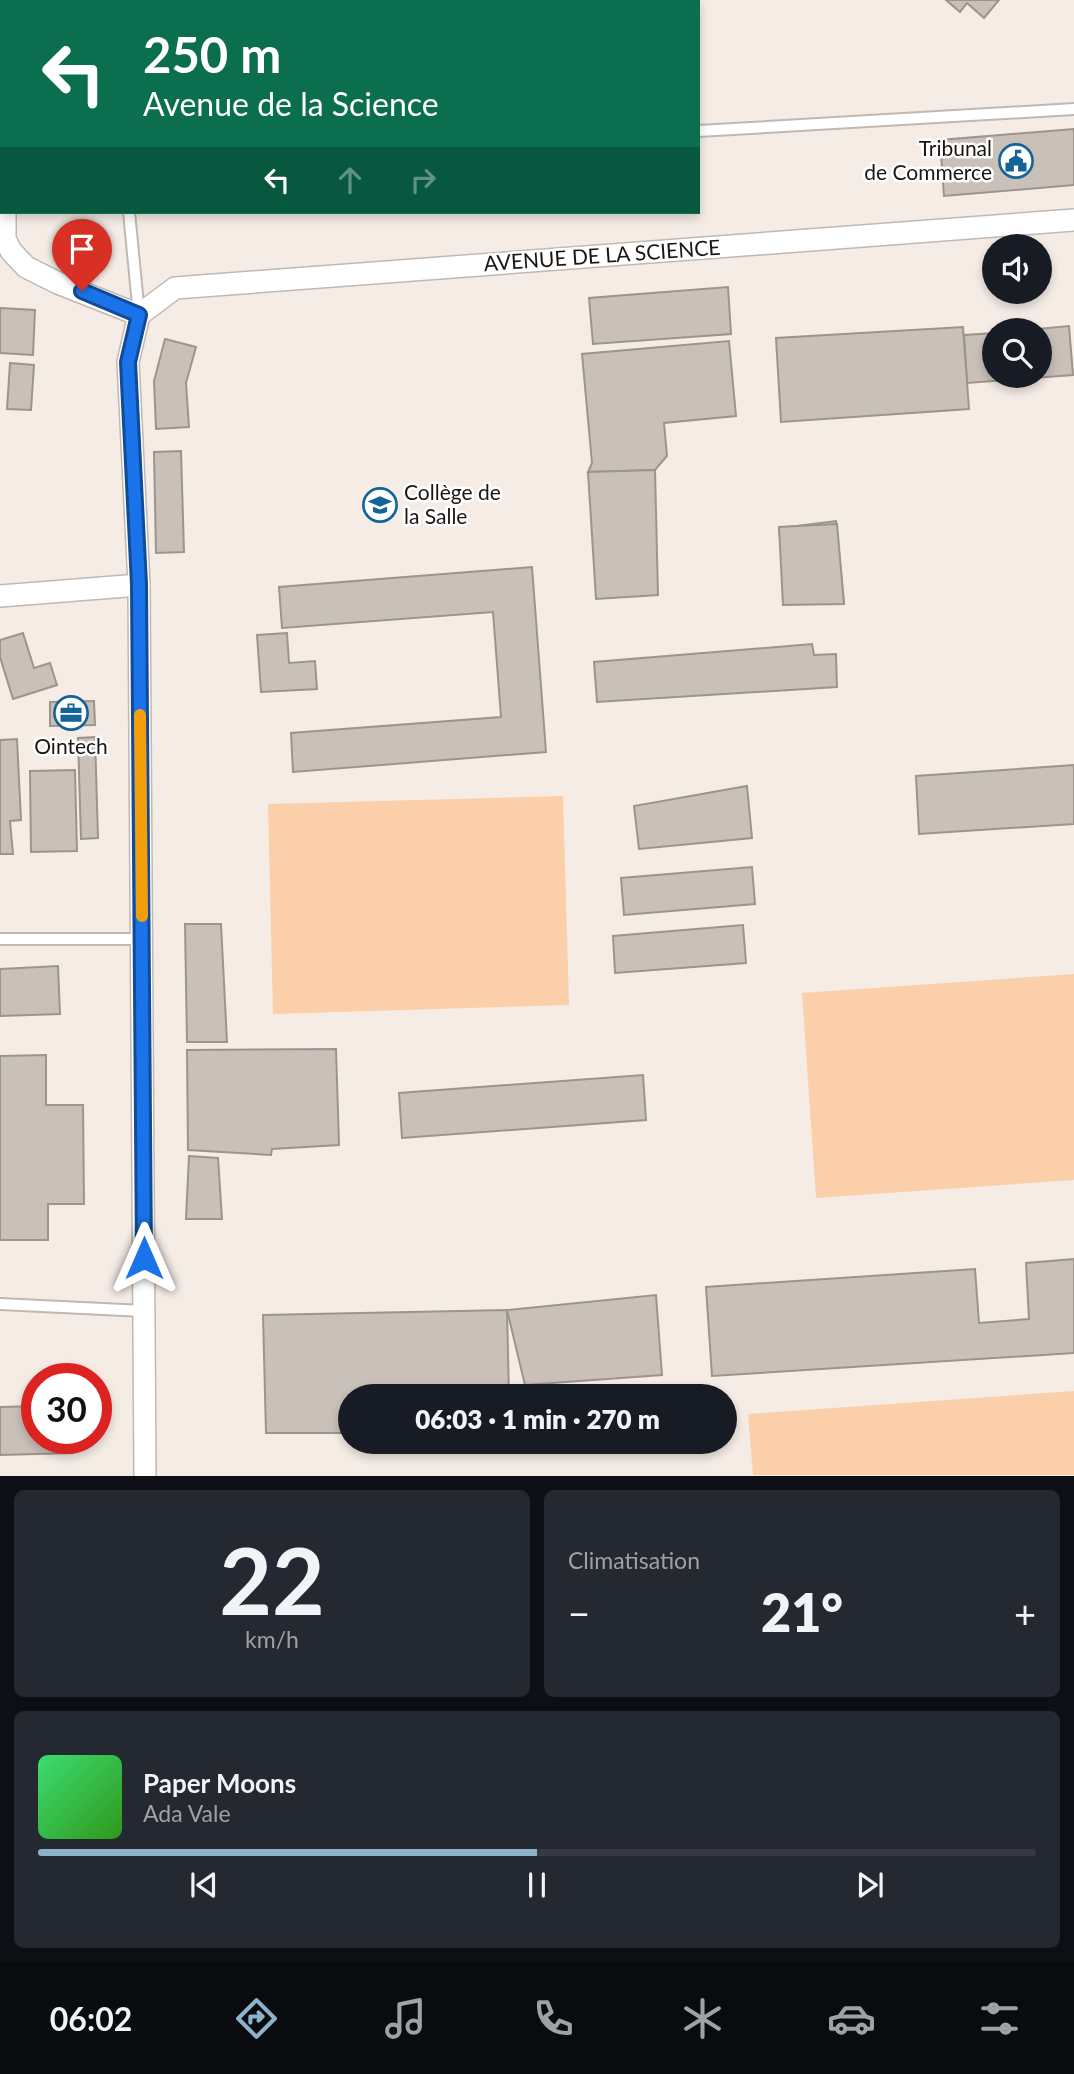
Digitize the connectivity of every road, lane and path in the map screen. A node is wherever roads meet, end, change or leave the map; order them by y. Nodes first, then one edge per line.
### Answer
1 (1074, 109) edge
2 (700, 131) edge
3 (5, 214) edge
4 (129, 214) edge
5 (1074, 220) edge
6 (139, 315) junction
7 (139, 584) junction
8 (0, 596) edge
9 (0, 939) edge
10 (142, 939) junction
11 (0, 1304) edge
12 (144, 1311) junction
13 (145, 1475) edge

1 - 2 lane
3 - 6 street
4 - 6 lane
5 - 6 street, AVENUE DE LA SCIENCE
6 - 7 street
7 - 8 street
7 - 10 street
9 - 10 lane
10 - 12 street
11 - 12 lane
12 - 13 street

